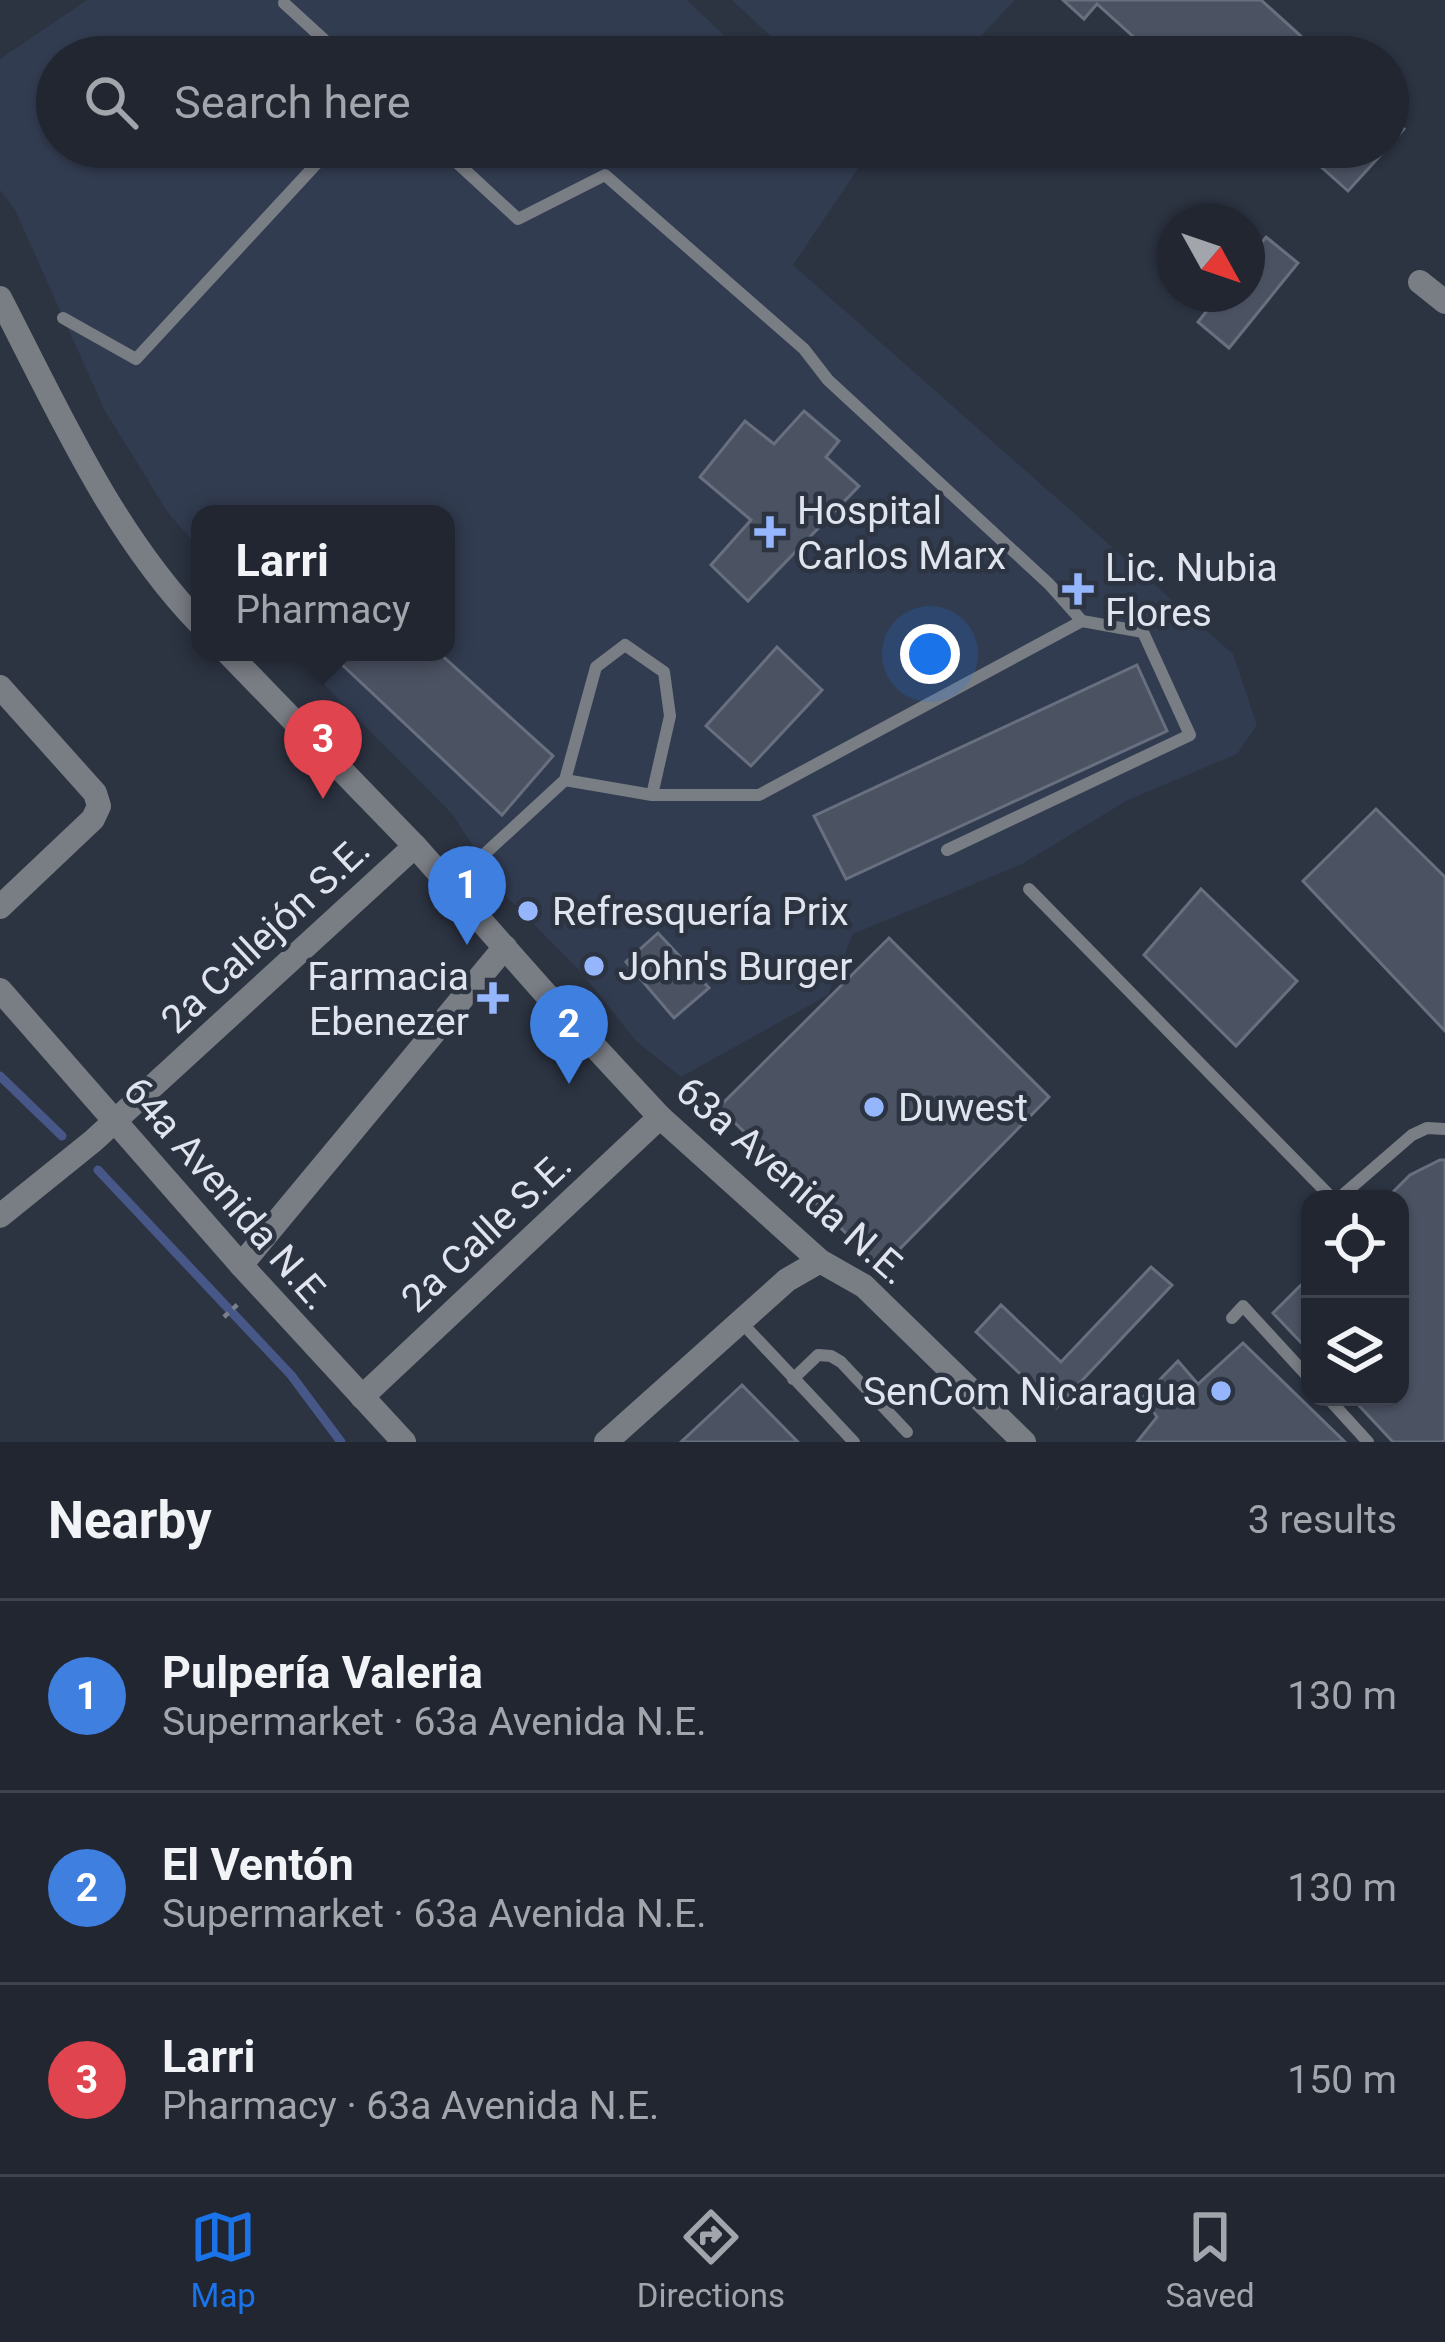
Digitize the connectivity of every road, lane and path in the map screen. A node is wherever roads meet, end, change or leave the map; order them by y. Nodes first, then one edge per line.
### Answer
1 (284, 3) edge
2 (320, 36) edge
3 (313, 168) edge
4 (463, 168) edge
5 (1420, 282) dead end
6 (0, 298) edge
7 (1445, 302) edge
8 (63, 318) dead end
9 (191, 615) edge
10 (1082, 621) junction
11 (235, 661) edge
12 (0, 687) edge
13 (565, 780) junction
14 (652, 795) junction
15 (415, 846) junction
16 (947, 850) dead end
17 (451, 885) junction
18 (1029, 889) dead end
19 (0, 907) edge
20 (505, 947) junction
21 (0, 990) edge
22 (660, 1117) junction
23 (116, 1120) junction
24 (1445, 1129) edge
25 (1326, 1190) edge
26 (1346, 1190) edge
27 (0, 1216) edge
28 (820, 1261) junction
29 (241, 1265) junction
30 (238, 1304) dead end
31 (224, 1317) dead end
32 (1232, 1318) dead end
33 (741, 1322) junction
34 (1301, 1369) edge
35 (793, 1379) junction
36 (362, 1397) junction
37 (1335, 1406) edge
38 (907, 1432) dead end
39 (404, 1442) edge
40 (606, 1442) edge
41 (854, 1442) edge
42 (1024, 1442) edge
43 (1368, 1442) edge

1 - 2 lane
3 - 8 lane
4 - 10 lane
5 - 7 street
6 - 9 street
10 - 14 lane
10 - 16 lane
11 - 15 street, 63a Avenida N.E.
12 - 19 street
13 - 14 lane
13 - 14 lane
13 - 17 lane
15 - 17 street, 63a Avenida N.E.
15 - 23 street, 2a Callejón S.E.
17 - 20 street, 63a Avenida N.E.
18 - 25 lane
20 - 22 street, 63a Avenida N.E.
20 - 29 street
21 - 23 street, 64a Avenida N.E.
22 - 28 street, 63a Avenida N.E.
22 - 36 street, 2a Calle S.E.
23 - 27 street, 2a Callejón S.E.
23 - 29 street, 64a Avenida N.E.
24 - 26 lane
28 - 33 street
28 - 42 street, 63a Avenida N.E.
29 - 36 street, 64a Avenida N.E.
30 - 31 path
32 - 34 lane
33 - 35 lane
33 - 40 street
35 - 38 lane
35 - 41 lane
36 - 39 street, 64a Avenida N.E.
37 - 43 lane

